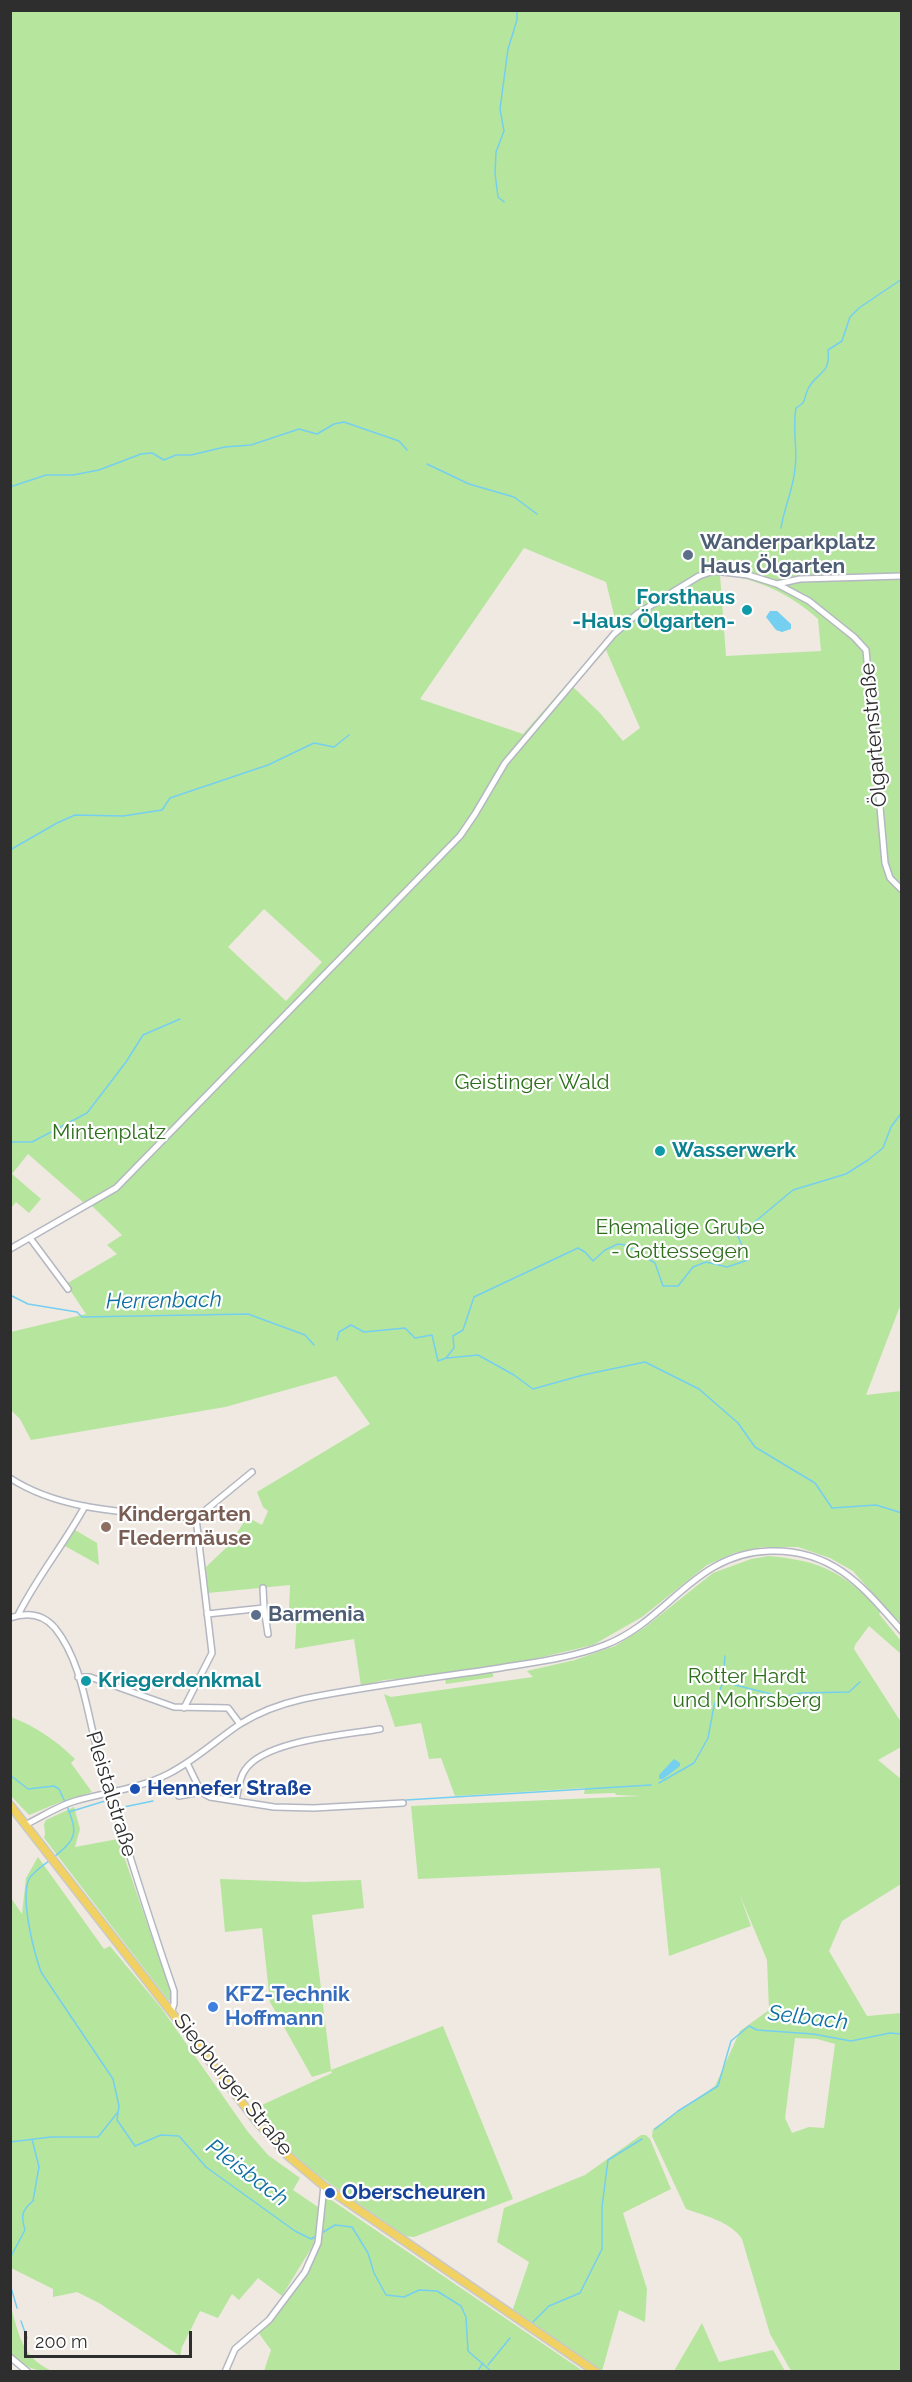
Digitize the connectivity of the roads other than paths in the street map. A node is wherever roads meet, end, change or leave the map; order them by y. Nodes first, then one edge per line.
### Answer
1 (902, 576) edge
2 (777, 584) junction
3 (902, 890) edge
4 (30, 1238) junction
5 (10, 1249) edge
6 (68, 1289) dead end
7 (252, 1472) dead end
8 (10, 1478) edge
9 (85, 1506) junction
10 (196, 1518) junction
11 (263, 1588) dead end
12 (264, 1608) junction
13 (207, 1614) junction
14 (18, 1615) junction
15 (10, 1618) edge
16 (902, 1631) edge
17 (268, 1634) dead end
18 (78, 1677) junction
19 (184, 1708) junction
20 (240, 1724) junction
21 (380, 1729) dead end
22 (187, 1763) junction
23 (110, 1792) junction
24 (201, 1792) junction
25 (179, 1796) dead end
26 (236, 1801) junction
27 (403, 1803) dead end
28 (10, 1805) edge
29 (27, 1824) junction
30 (172, 2010) junction
31 (324, 2186) junction
32 (10, 2357) edge
33 (28, 2372) edge
34 (225, 2372) edge
35 (596, 2372) edge

1 - 2 street
2 - 3 street, Ölgartenstraße
2 - 4 street, Ölgartenstraße
4 - 5 street, Ölgartenstraße
4 - 6 street
7 - 10 street
8 - 9 street
9 - 10 street
9 - 14 street
10 - 13 street
11 - 12 street
12 - 13 street
12 - 17 street
13 - 19 street
14 - 15 street
14 - 18 street, Pleistalstraße
16 - 20 street
18 - 19 street
18 - 23 street, Pleistalstraße
19 - 20 street
20 - 22 street
21 - 26 street
22 - 23 street
22 - 24 street
23 - 29 street
23 - 30 street, Pleistalstraße
24 - 25 street
24 - 26 street
26 - 27 street
28 - 29 main road, Siegburger Straße
29 - 30 main road, Siegburger Straße
30 - 31 main road, Siegburger Straße
31 - 34 street
31 - 35 main road, Siegburger Straße
32 - 33 street

